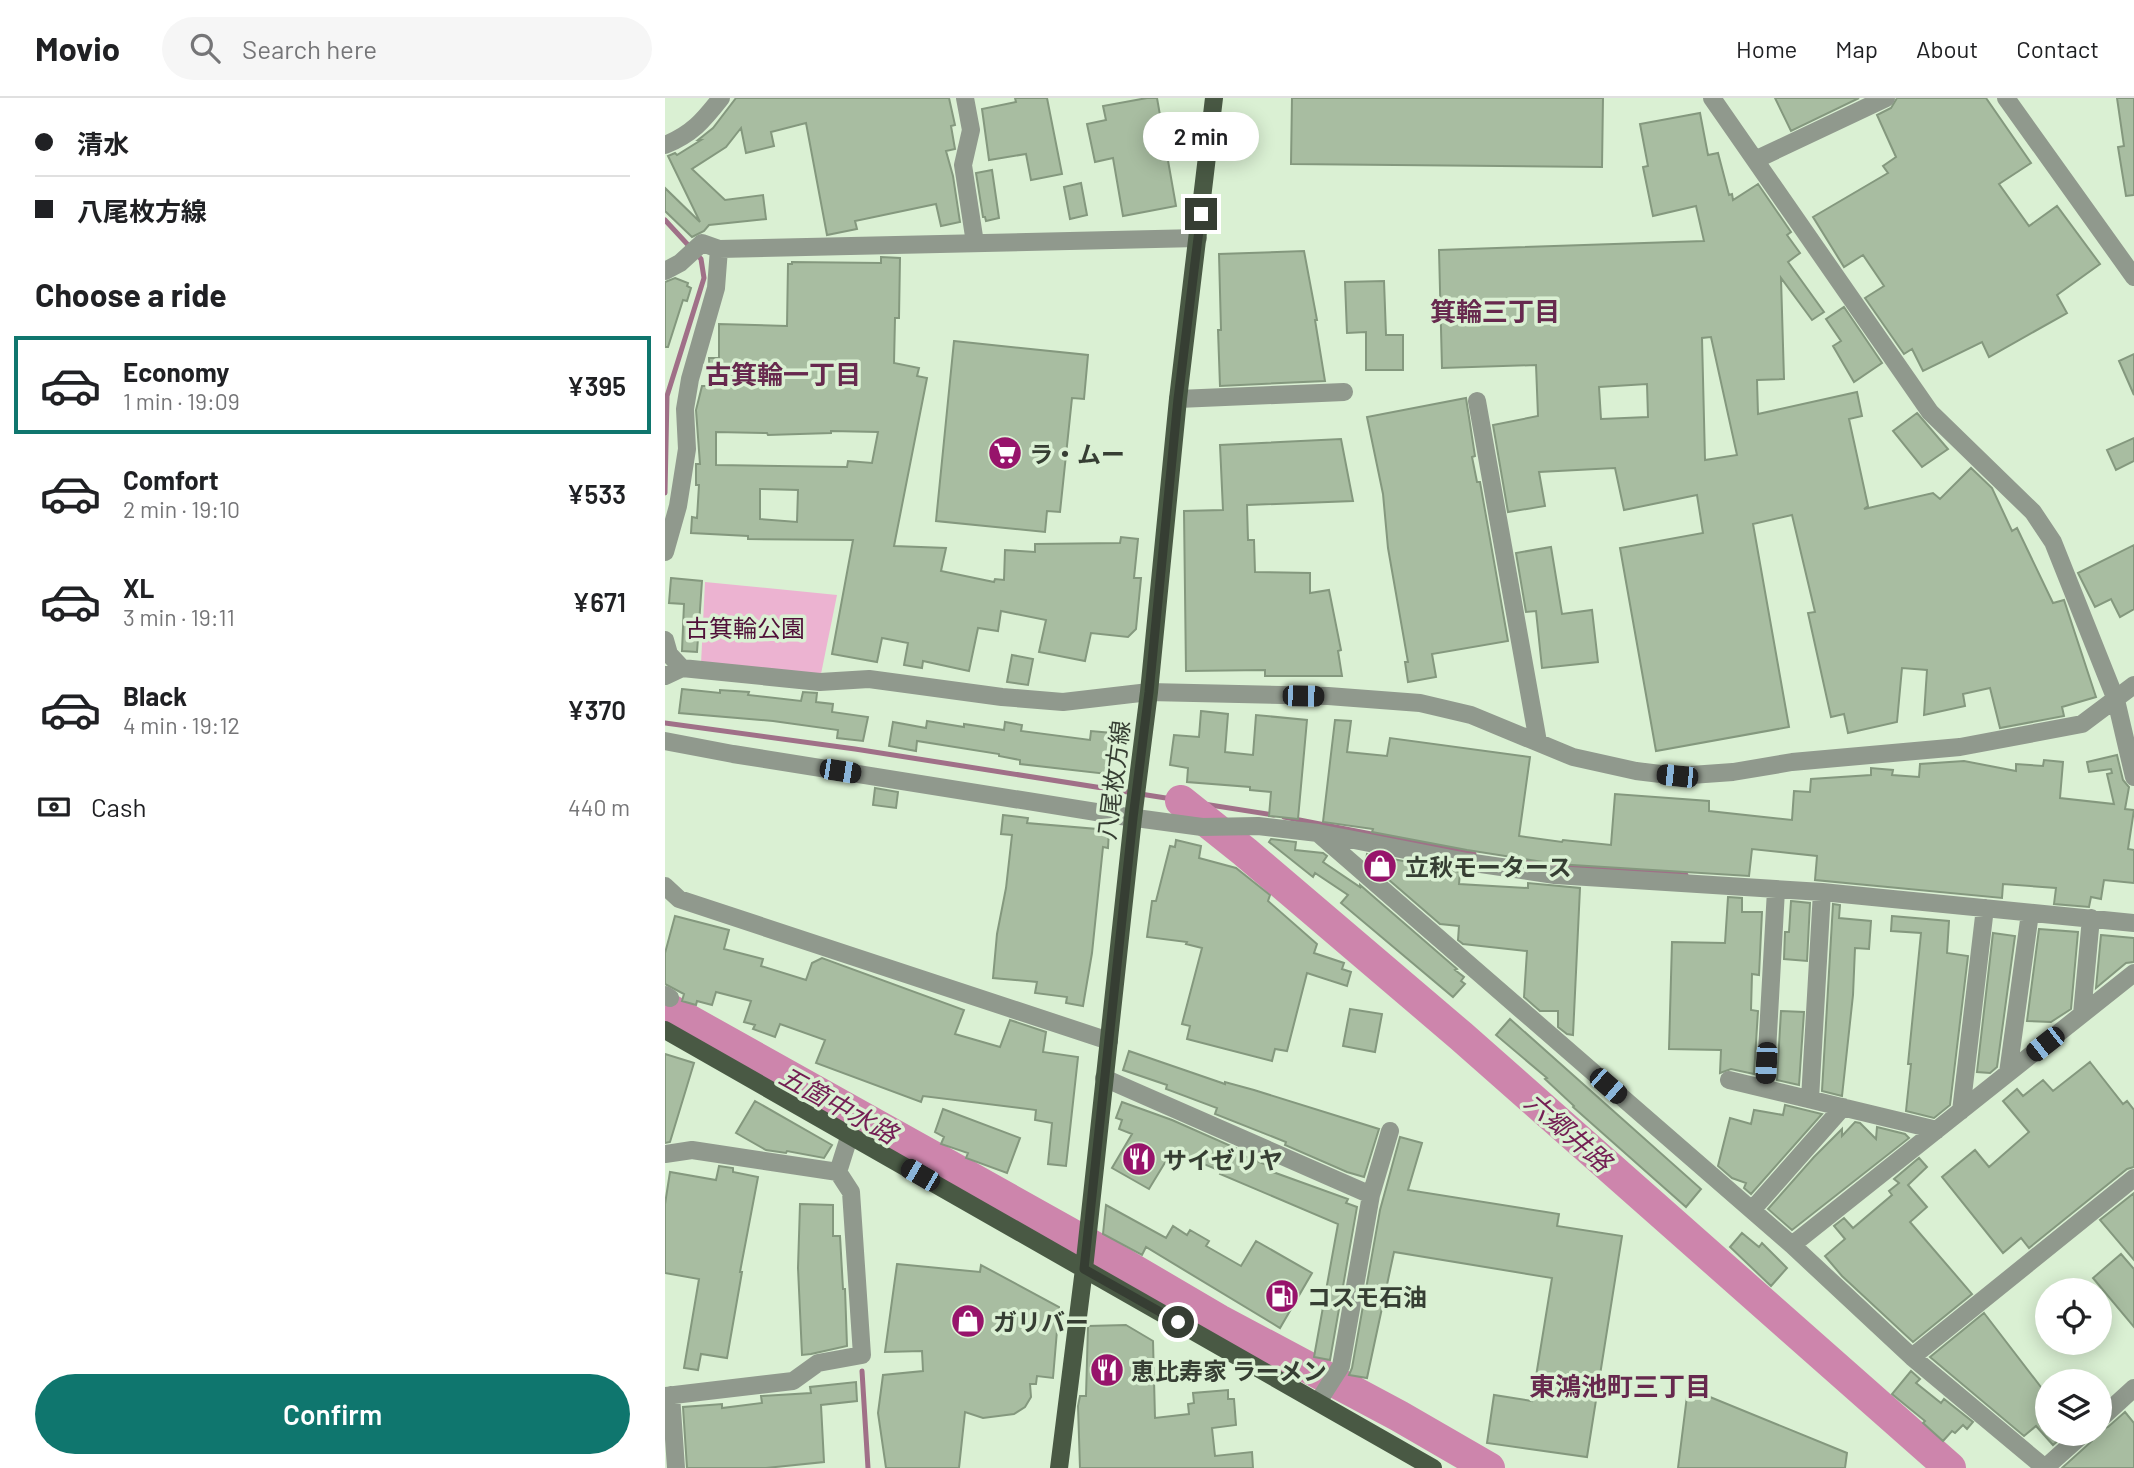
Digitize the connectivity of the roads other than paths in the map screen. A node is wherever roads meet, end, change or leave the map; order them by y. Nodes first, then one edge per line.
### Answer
1 (721, 98) edge
2 (965, 98) edge
3 (1214, 98) edge
4 (1712, 98) edge
5 (1886, 98) edge
6 (2006, 98) edge
7 (665, 145) edge
8 (1755, 160) junction
9 (1198, 237) junction
10 (975, 243) junction
11 (719, 249) junction
12 (665, 271) edge
13 (2134, 277) edge
14 (1344, 392) dead end
15 (1178, 399) junction
16 (1477, 401) dead end
17 (665, 552) edge
18 (665, 640) edge
19 (673, 672) edge
20 (2134, 685) edge
21 (1149, 692) junction
22 (2116, 700) junction
23 (665, 741) edge
24 (1538, 742) junction
25 (2134, 778) edge
26 (1134, 813) junction
27 (1318, 833) junction
28 (1776, 890) junction
29 (666, 892) edge
30 (1822, 892) junction
31 (1985, 908) junction
32 (2030, 912) junction
33 (2091, 918) junction
34 (2134, 923) edge
35 (2134, 973) edge
36 (2082, 1014) junction
37 (665, 1030) edge
38 (1108, 1041) junction
39 (2008, 1073) junction
40 (1104, 1078) junction
41 (1729, 1080) dead end
42 (1765, 1088) junction
43 (1810, 1099) junction
44 (1843, 1107) junction
45 (1961, 1111) junction
46 (1937, 1130) junction
47 (1390, 1131) dead end
48 (849, 1134) junction
49 (665, 1154) edge
50 (838, 1172) junction
51 (2134, 1178) edge
52 (1371, 1195) junction
53 (1752, 1210) junction
54 (1792, 1245) junction
55 (1085, 1260) junction
56 (1912, 1357) junction
57 (2134, 1388) edge
58 (668, 1395) edge
59 (1322, 1397) junction
60 (2112, 1408) edge
61 (2070, 1446) edge
62 (676, 1468) edge
63 (1059, 1468) edge
64 (1433, 1468) edge
65 (2045, 1468) edge

1 - 7 street
2 - 10 street
3 - 9 main road, 八尾枚方線
4 - 8 street
5 - 8 street
6 - 13 street
8 - 22 street
9 - 10 street
9 - 15 main road, 八尾枚方線
10 - 11 street
11 - 12 street
11 - 17 street
14 - 15 street
15 - 21 main road, 八尾枚方線
16 - 24 street
18 - 19 street
19 - 21 street
20 - 22 street
21 - 24 street
21 - 26 main road, 八尾枚方線
22 - 24 street
22 - 25 street
23 - 26 street
26 - 27 street
26 - 38 main road, 八尾枚方線
27 - 28 street
27 - 53 street
28 - 30 street
28 - 42 street
29 - 38 street
30 - 31 street
30 - 43 street
31 - 32 street
31 - 45 street
32 - 33 street
32 - 39 street
33 - 34 street
33 - 36 street
35 - 36 street
36 - 39 street
37 - 48 main road
38 - 40 main road, 八尾枚方線
39 - 45 street
40 - 52 street
40 - 55 main road, 八尾枚方線
41 - 42 street
42 - 43 street
43 - 44 street
44 - 46 street
44 - 53 street
45 - 46 street
46 - 54 street
47 - 52 street
48 - 50 street
48 - 55 main road
49 - 50 street
50 - 58 street
51 - 56 street
52 - 59 street
53 - 54 street
54 - 56 street
55 - 59 main road
55 - 63 main road, 八尾枚方線
56 - 65 street
57 - 60 street
58 - 62 street
59 - 64 main road
61 - 65 street

